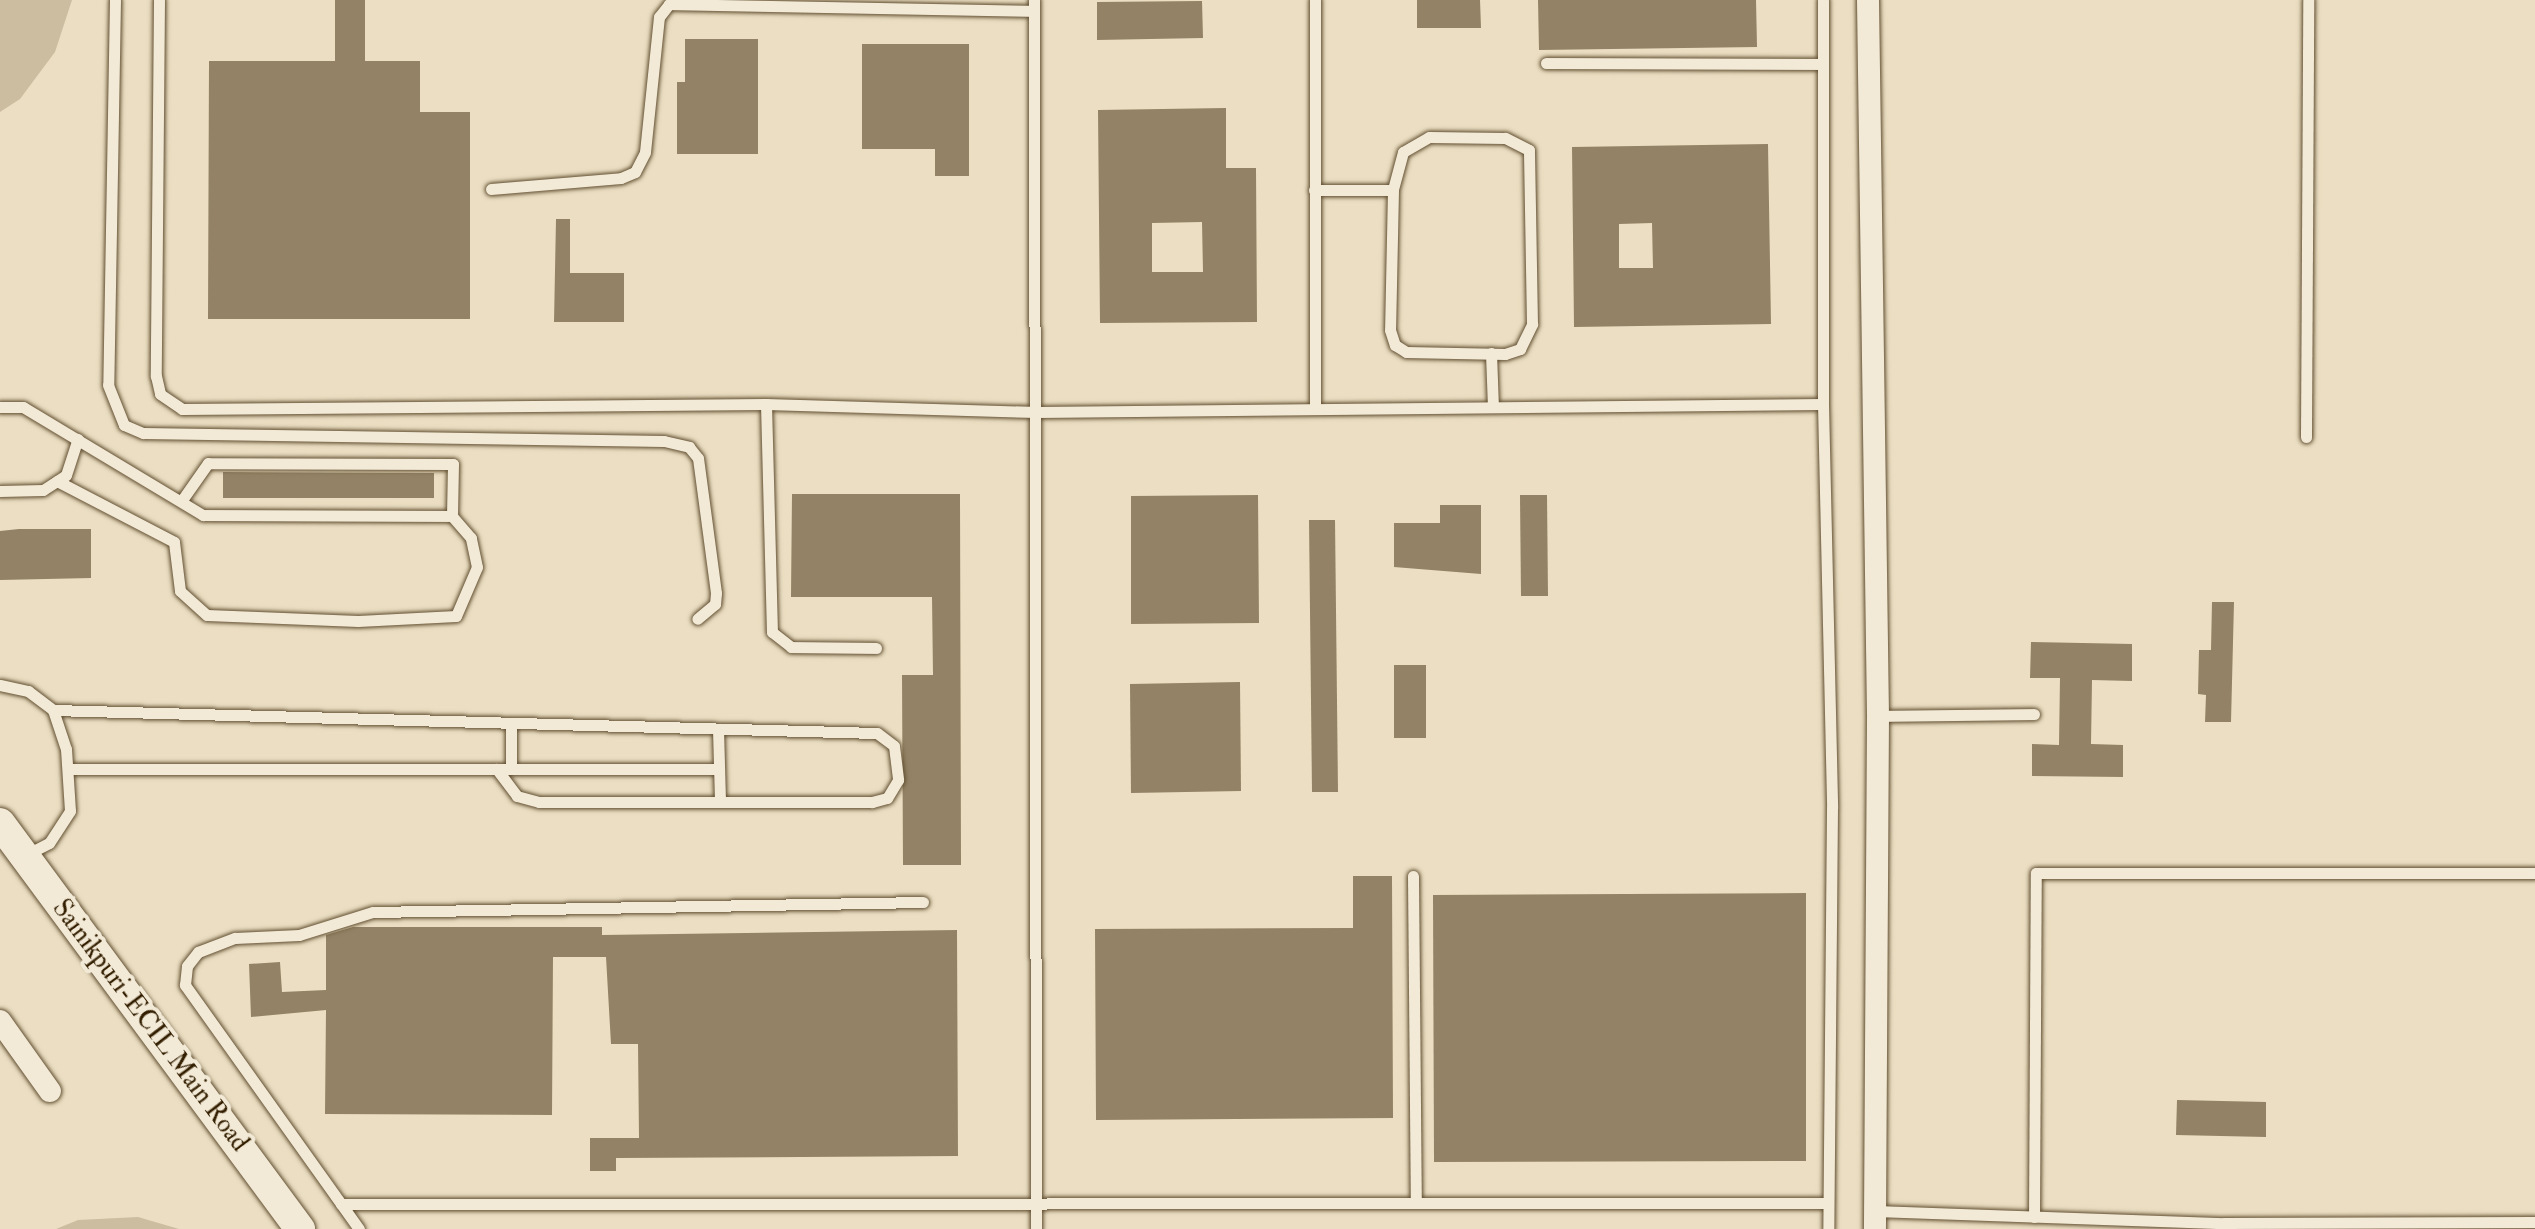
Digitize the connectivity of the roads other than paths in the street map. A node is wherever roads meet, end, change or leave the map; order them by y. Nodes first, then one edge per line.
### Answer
1 (115, 0) edge
2 (159, 0) edge
3 (1315, 0) edge
4 (1823, 0) edge
5 (1868, 0) edge
6 (2308, 0) edge
7 (1034, 6) edge
8 (1546, 63) dead end
9 (1823, 64) junction
10 (491, 189) dead end
11 (1314, 190) junction
12 (1393, 190) junction
13 (1491, 353) junction
14 (766, 404) junction
15 (1823, 404) junction
16 (0, 407) edge
17 (1493, 407) junction
18 (1315, 409) junction
19 (1037, 412) junction
20 (2306, 437) dead end
21 (78, 439) junction
22 (57, 481) junction
23 (0, 491) edge
24 (182, 500) junction
25 (452, 516) junction
26 (697, 619) dead end
27 (876, 648) dead end
28 (0, 685) edge
29 (53, 710) junction
30 (2034, 714) dead end
31 (1878, 716) junction
32 (511, 723) junction
33 (718, 729) junction
34 (69, 769) junction
35 (497, 769) junction
36 (511, 769) junction
37 (719, 769) junction
38 (720, 802) junction
39 (0, 823) edge
40 (24, 855) junction
41 (2535, 873) edge
42 (1413, 876) dead end
43 (923, 902) dead end
44 (0, 1021) edge
45 (50, 1091) dead end
46 (1036, 1201) junction
47 (1416, 1203) junction
48 (1828, 1203) junction
49 (341, 1204) junction
50 (2034, 1217) junction
51 (1875, 1220) edge
52 (2535, 1222) edge
53 (2095, 1224) edge
54 (2224, 1226) edge
55 (300, 1229) edge
56 (359, 1229) edge
57 (1036, 1229) edge
58 (1828, 1229) edge

1 - 26 lane
2 - 14 lane
3 - 11 lane
4 - 9 lane
5 - 31 street
6 - 20 lane
7 - 10 lane
7 - 19 lane
8 - 9 lane
9 - 15 lane
11 - 12 lane
11 - 18 lane
12 - 13 lane
12 - 13 lane
13 - 17 lane
14 - 19 lane
14 - 27 lane
15 - 17 lane
15 - 48 lane
16 - 21 lane
17 - 18 lane
18 - 19 lane
19 - 46 lane
21 - 22 lane
21 - 24 lane
22 - 23 lane
22 - 25 lane
24 - 25 lane
24 - 25 lane
28 - 29 lane
29 - 32 lane
29 - 34 lane
30 - 31 lane
31 - 51 street
32 - 33 lane
32 - 36 lane
33 - 37 lane
33 - 38 lane
34 - 35 lane
34 - 40 lane
35 - 36 lane
35 - 38 lane
36 - 37 lane
37 - 38 lane
39 - 40 street, Sainikpuri-ECIL Main Road
40 - 55 street, Sainikpuri-ECIL Main Road
41 - 50 lane
42 - 47 lane
43 - 49 lane
44 - 45 street
46 - 47 lane
46 - 49 lane
46 - 57 lane
47 - 48 lane
48 - 58 lane
49 - 56 lane
50 - 51 lane
50 - 53 lane
52 - 54 lane
53 - 54 lane

